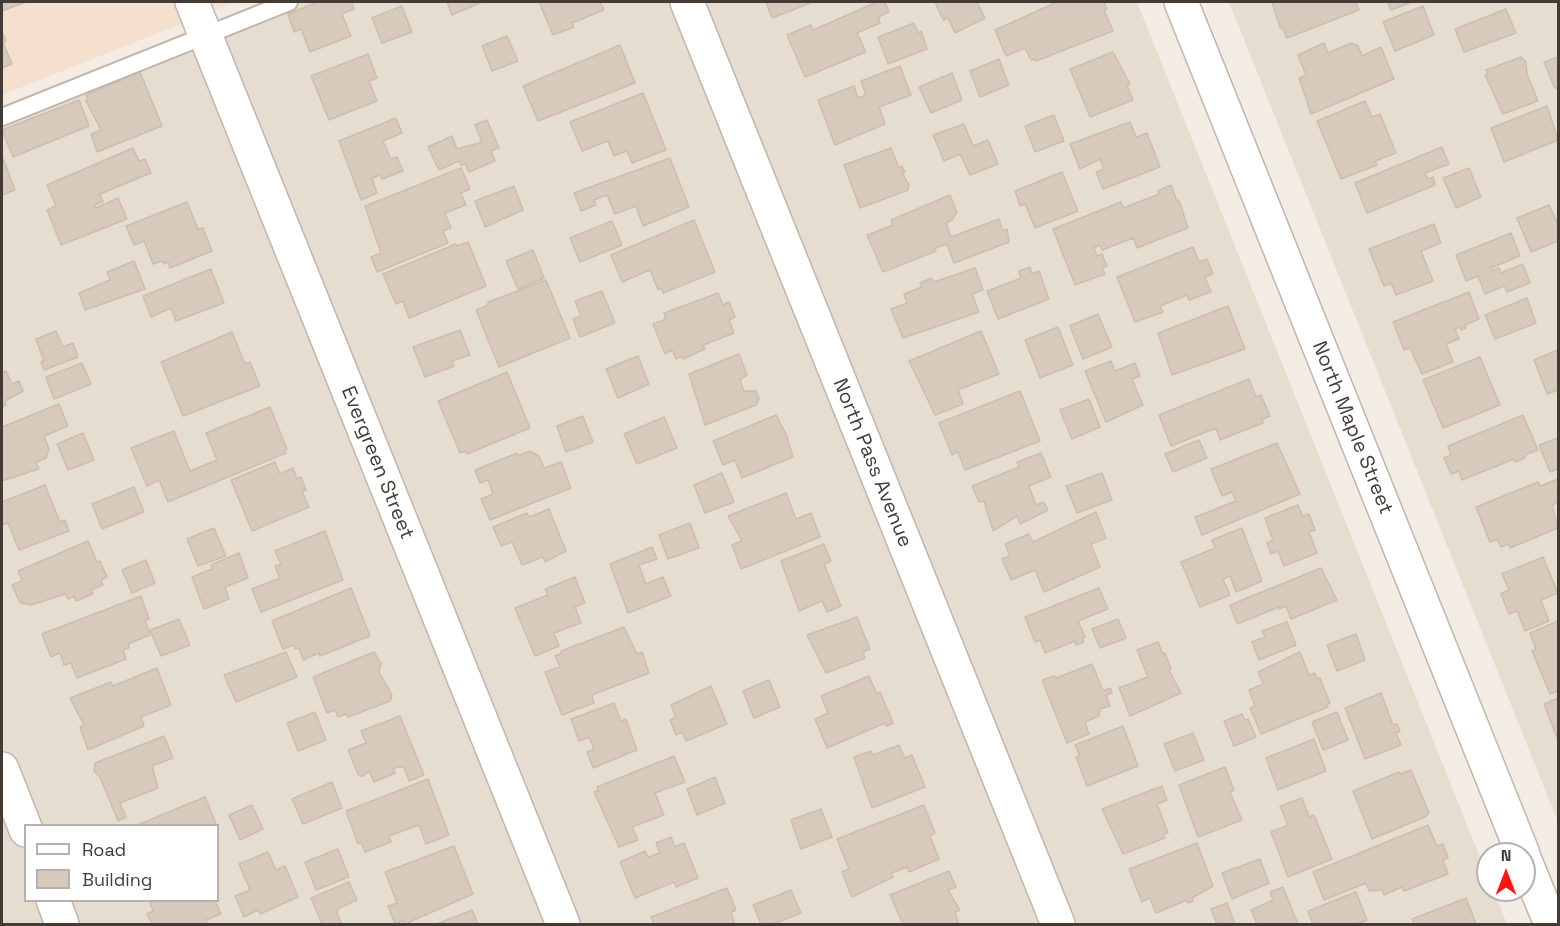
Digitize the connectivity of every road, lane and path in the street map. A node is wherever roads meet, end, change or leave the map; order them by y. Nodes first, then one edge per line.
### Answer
1 (192, 2) edge
2 (289, 2) edge
3 (687, 2) edge
4 (1181, 2) edge
5 (206, 36) junction
6 (2, 117) edge
7 (2, 769) edge
8 (24, 825) edge
9 (1517, 842) edge
10 (1536, 888) edge
11 (54, 902) edge
12 (62, 924) edge
13 (563, 924) edge
14 (1058, 924) edge
15 (1551, 924) edge

1 - 5 street, Evergreen Street
2 - 5 lane
3 - 14 street, North Pass Avenue
4 - 9 street, North Maple Street
5 - 6 lane
5 - 13 street, Evergreen Street
7 - 8 street
10 - 15 street, North Maple Street
11 - 12 street

